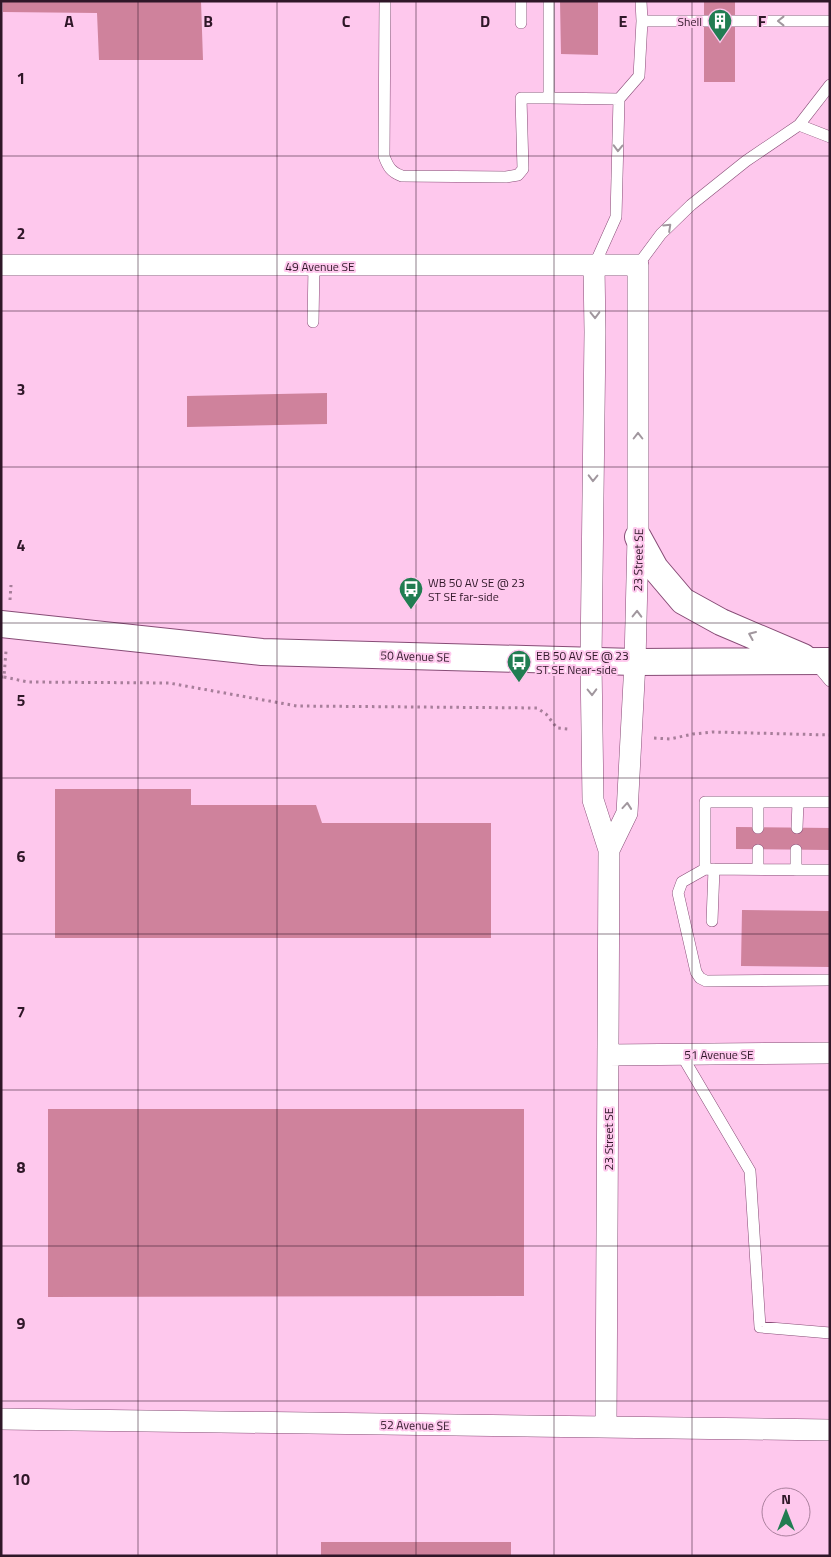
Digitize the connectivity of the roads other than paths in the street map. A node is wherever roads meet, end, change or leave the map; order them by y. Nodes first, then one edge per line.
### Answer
1 (385, 1) edge
2 (521, 1) edge
3 (550, 1) edge
4 (641, 1) edge
5 (642, 21) junction
6 (830, 21) edge
7 (521, 23) dead end
8 (830, 85) edge
9 (549, 98) junction
10 (619, 99) junction
11 (799, 125) junction
12 (830, 137) edge
13 (1, 265) edge
14 (638, 265) junction
15 (314, 266) junction
16 (594, 266) junction
17 (313, 322) dead end
18 (638, 537) junction
19 (1, 624) edge
20 (591, 661) junction
21 (821, 661) edge
22 (635, 662) junction
23 (830, 681) edge
24 (758, 802) junction
25 (798, 802) junction
26 (830, 802) edge
27 (758, 828) dead end
28 (797, 828) dead end
29 (609, 850) junction
30 (758, 850) dead end
31 (796, 850) dead end
32 (710, 869) junction
33 (758, 869) junction
34 (796, 870) junction
35 (830, 870) edge
36 (712, 921) dead end
37 (830, 980) edge
38 (830, 1053) edge
39 (608, 1054) junction
40 (681, 1054) junction
41 (830, 1333) edge
42 (1, 1419) edge
43 (606, 1427) junction
44 (830, 1430) edge

1 - 9 lane
2 - 7 lane
3 - 9 lane
4 - 5 lane
6 -> 5 lane
5 - 10 lane
8 - 11 lane
9 - 10 lane
10 -> 16 lane
11 - 12 lane
14 -> 11 lane
13 - 15 street, 49 Avenue SE
14 - 16 street, 49 Avenue SE
18 -> 14 street, 23 Street SE
15 - 16 street, 49 Avenue SE
15 - 17 lane
16 -> 20 street, 23 Street SE
21 -> 18 street
22 -> 18 street, 23 Street SE
19 - 20 street, 50 Avenue SE
20 - 22 street, 50 Avenue SE
20 -> 29 street, 23 Street SE
21 - 22 street, 50 Avenue SE
21 - 23 lane
29 -> 22 street, 23 Street SE
24 - 25 lane
24 - 27 lane
24 - 32 lane
25 - 26 lane
25 - 28 lane
29 - 39 street, 23 Street SE
30 - 33 lane
31 - 34 lane
32 - 33 lane
32 - 36 lane
32 - 37 lane
33 - 34 lane
34 - 35 lane
38 - 40 street, 51 Avenue SE
39 - 40 street, 51 Avenue SE
39 - 43 street, 23 Street SE
40 - 41 lane
42 - 43 street, 52 Avenue SE
43 - 44 street, 52 Avenue SE

